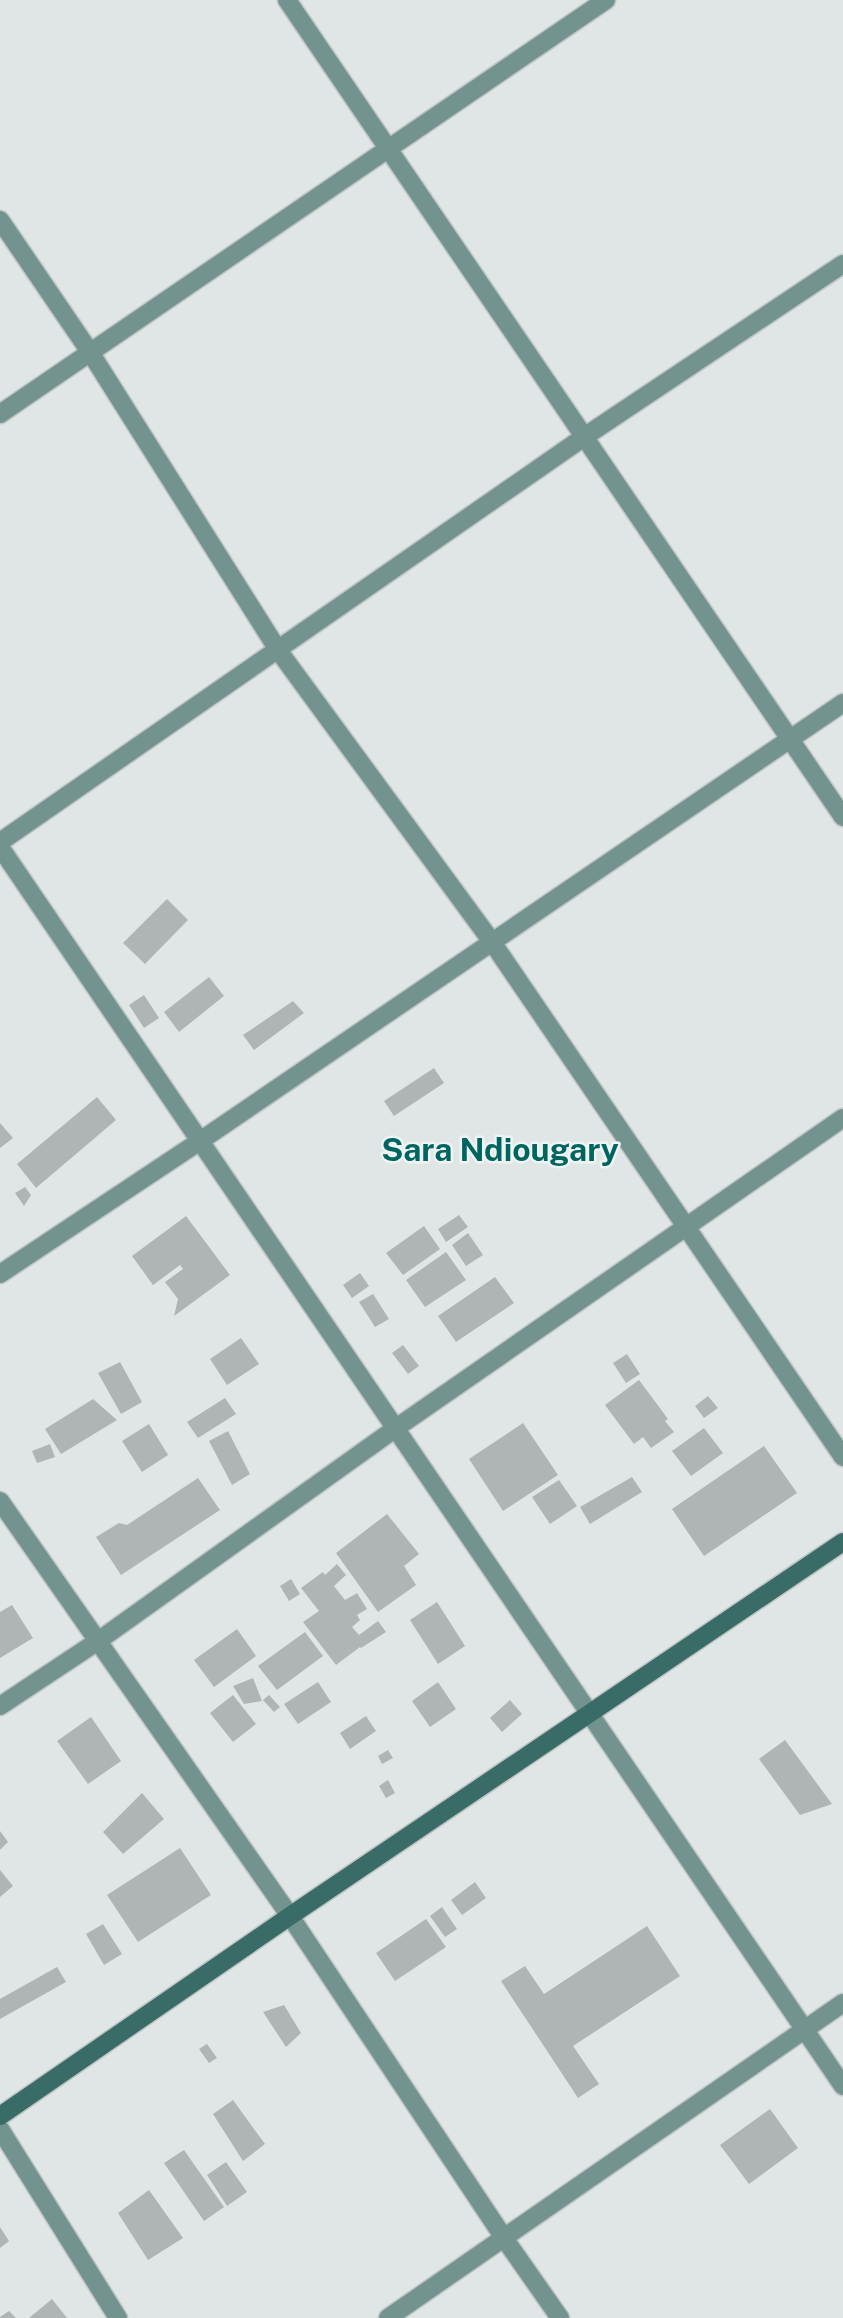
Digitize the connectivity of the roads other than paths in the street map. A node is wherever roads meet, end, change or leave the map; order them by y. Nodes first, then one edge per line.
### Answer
1 (287, 0) edge
2 (606, 0) edge
3 (388, 149) junction
4 (0, 220) edge
5 (843, 264) edge
6 (90, 352) junction
7 (0, 414) edge
8 (584, 437) junction
9 (278, 650) junction
10 (843, 703) edge
11 (790, 739) junction
12 (843, 817) edge
13 (0, 842) edge
14 (0, 847) edge
15 (492, 942) junction
16 (843, 1118) edge
17 (201, 1141) junction
18 (686, 1227) junction
19 (0, 1274) edge
20 (396, 1428) junction
21 (843, 1457) edge
22 (0, 1501) edge
23 (843, 1542) edge
24 (98, 1640) junction
25 (0, 1706) edge
26 (590, 1714) junction
27 (290, 1916) junction
28 (843, 2003) edge
29 (805, 2029) junction
30 (843, 2086) edge
31 (0, 2116) edge
32 (0, 2129) edge
33 (504, 2238) junction
34 (118, 2318) edge
35 (388, 2318) edge
36 (560, 2318) edge

1 - 3 street
2 - 3 street
3 - 6 street
3 - 8 street
4 - 6 street
5 - 8 street
6 - 7 street
6 - 9 street
8 - 9 street
8 - 11 street
9 - 13 street
9 - 15 street
10 - 11 street
11 - 12 street
11 - 15 street
14 - 17 street
15 - 17 street
15 - 18 street
16 - 18 street
17 - 19 street
17 - 20 street
18 - 20 street
18 - 21 street
20 - 24 street
20 - 26 street
22 - 24 street
23 - 26 street
24 - 25 street
24 - 27 street
26 - 27 street
26 - 29 street
27 - 31 street
27 - 33 street
28 - 29 street
29 - 30 street
29 - 33 street
32 - 34 street
33 - 35 street
33 - 36 street

